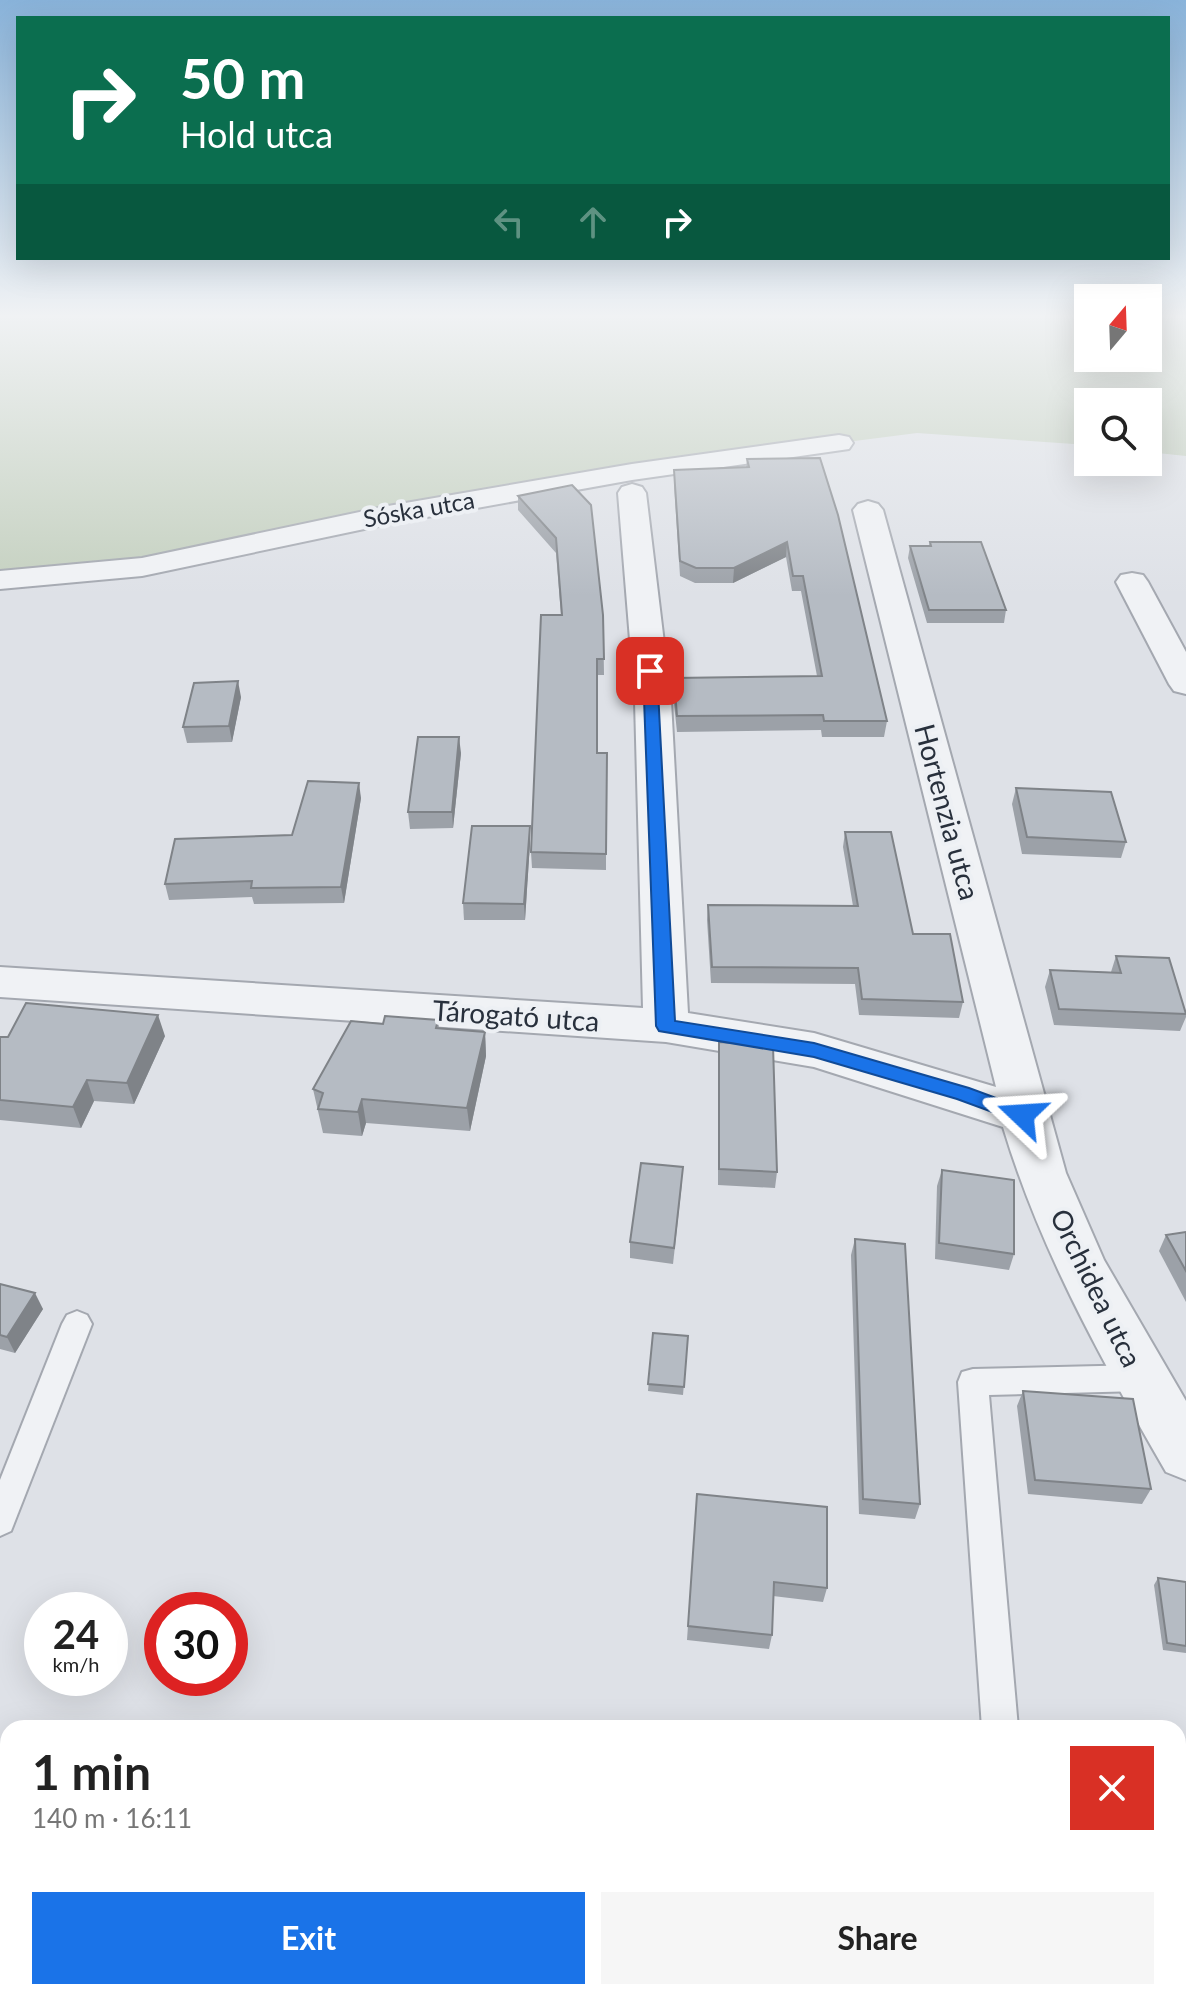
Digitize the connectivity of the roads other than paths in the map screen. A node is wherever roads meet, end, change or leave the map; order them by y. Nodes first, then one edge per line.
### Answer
1 (839, 443) dead end
2 (632, 493) dead end
3 (868, 510) dead end
4 (0, 580) edge
5 (1132, 582) dead end
6 (1186, 684) edge
7 (0, 982) edge
8 (666, 1026) junction
9 (1022, 1115) junction
10 (77, 1324) dead end
11 (1141, 1378) junction
12 (1186, 1453) edge
13 (0, 1520) edge
14 (999, 1720) edge

1 - 4 street, Sóska utca
2 - 8 street
3 - 9 street, Hortenzia utca
5 - 6 street
7 - 8 street, Tárogató utca
8 - 9 street, Tárogató utca
9 - 11 street, Orchidea utca
10 - 13 lane
11 - 12 street, Orchidea utca
11 - 14 lane

